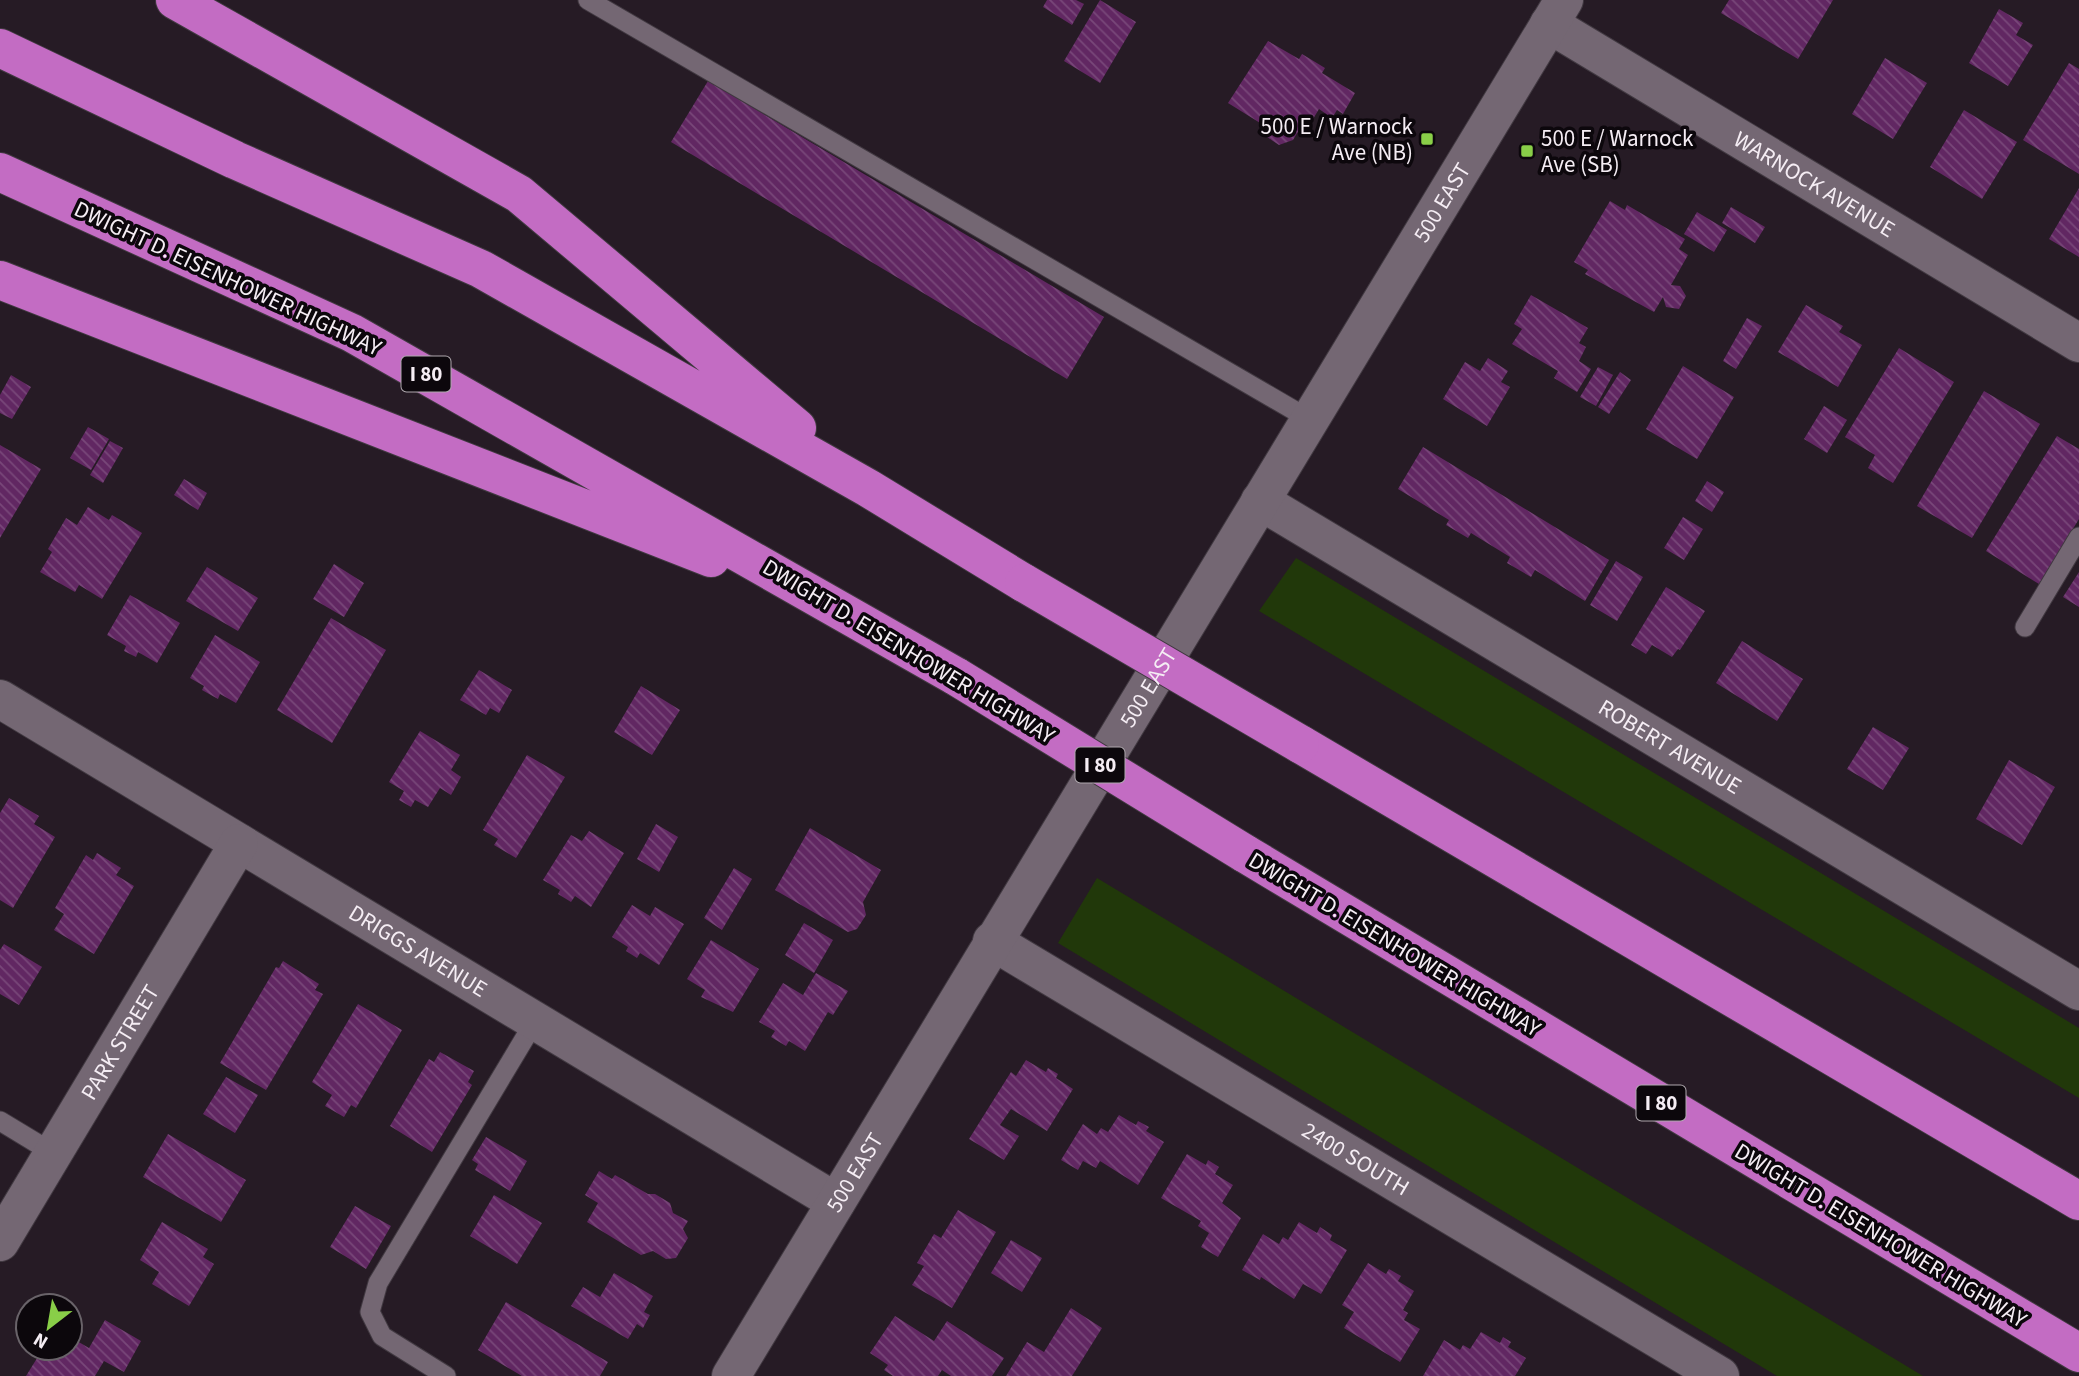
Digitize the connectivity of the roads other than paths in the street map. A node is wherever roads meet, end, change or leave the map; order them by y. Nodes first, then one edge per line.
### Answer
1 (175, 0) edge
2 (588, 0) edge
3 (1556, 12) edge
4 (0, 48) edge
5 (0, 172) edge
6 (0, 280) edge
7 (2079, 344) edge
8 (1309, 419) junction
9 (868, 488) junction
10 (1260, 501) junction
11 (2079, 537) edge
12 (837, 607) junction
13 (2025, 627) dead end
14 (0, 699) edge
15 (239, 844) junction
16 (992, 941) junction
17 (2079, 991) edge
18 (535, 1021) junction
19 (0, 1121) edge
20 (53, 1153) junction
21 (836, 1202) junction
22 (2079, 1202) edge
23 (0, 1242) edge
24 (2079, 1353) edge
25 (740, 1373) edge
26 (446, 1376) edge
27 (1720, 1376) edge

1 - 9 highway
2 - 8 lane
3 - 7 street, WARNOCK AVENUE
3 - 8 street, 500 EAST
4 - 9 highway
5 - 12 highway, DWIGHT D. EISENHOWER HIGHWAY / I 80
6 - 12 highway
8 - 10 street, 500 EAST
9 - 22 highway, bridge
10 - 16 street, 500 EAST
10 - 17 street, ROBERT AVENUE
11 - 13 lane
12 - 24 highway, DWIGHT D. EISENHOWER HIGHWAY / I 80, bridge
14 - 15 street, DRIGGS AVENUE
15 - 18 street, DRIGGS AVENUE
15 - 20 street, PARK STREET
16 - 21 street, 500 EAST
16 - 27 street, 2400 SOUTH
18 - 21 street, DRIGGS AVENUE
18 - 26 lane
19 - 20 lane
20 - 23 street, PARK STREET
21 - 25 street, 500 EAST

